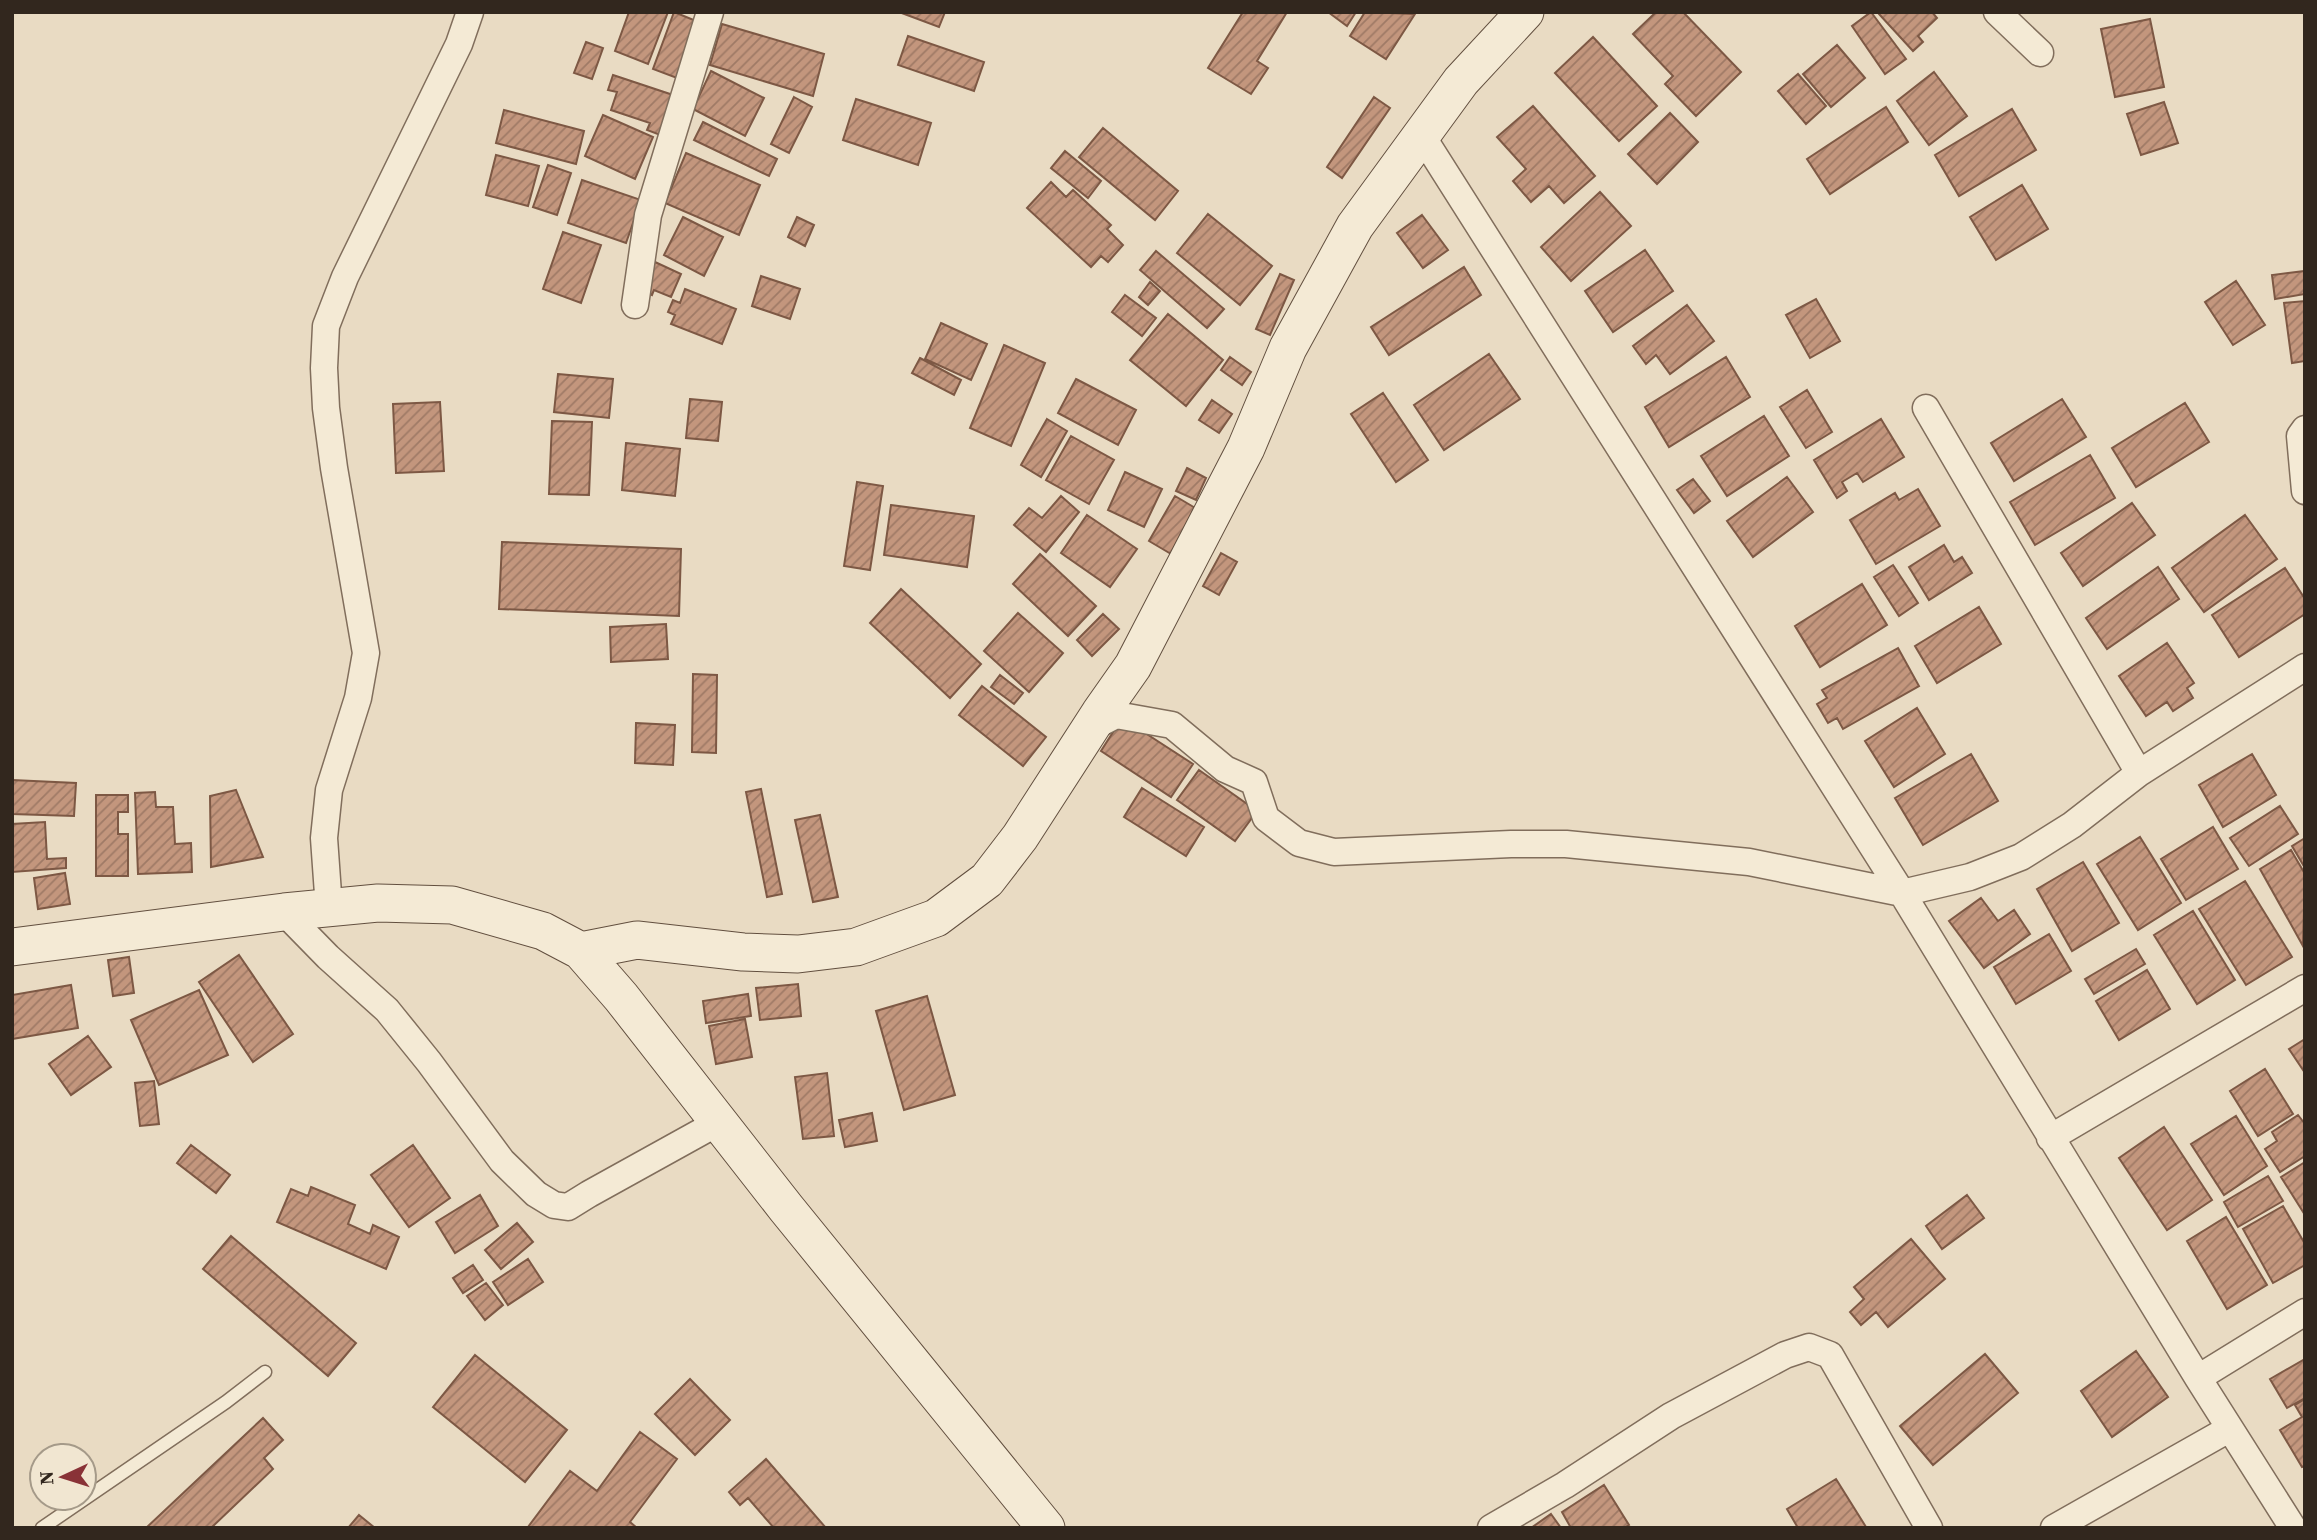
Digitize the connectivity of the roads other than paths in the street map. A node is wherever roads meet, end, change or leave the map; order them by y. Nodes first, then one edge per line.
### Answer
1 (470, 12) edge
2 (710, 12) edge
3 (1525, 12) edge
4 (1997, 12) edge
5 (2040, 53) dead end
6 (1422, 136) junction
7 (635, 305) dead end
8 (1926, 408) dead end
9 (2305, 429) edge
10 (2305, 491) edge
11 (2305, 667) edge
12 (1091, 728) junction
13 (2139, 773) junction
14 (1902, 893) junction
15 (330, 908) junction
16 (284, 912) junction
17 (637, 940) junction
18 (12, 947) edge
19 (581, 951) junction
20 (2305, 988) edge
21 (621, 997) junction
22 (719, 1122) junction
23 (2050, 1138) junction
24 (2305, 1312) edge
25 (265, 1372) dead end
26 (2198, 1378) junction
27 (2229, 1429) junction
28 (42, 1528) edge
29 (1046, 1528) edge
30 (1492, 1528) edge
31 (1928, 1528) edge
32 (2054, 1528) edge
33 (2293, 1528) edge

1 - 15 street
2 - 7 street
3 - 6 street
4 - 5 street
6 - 12 street
6 - 14 street
8 - 13 street
9 - 10 street
11 - 13 street
12 - 14 street
12 - 17 street
13 - 14 street
14 - 23 street
15 - 16 street
15 - 19 street
16 - 18 street
16 - 22 street
17 - 19 street
17 - 21 street
19 - 21 street
20 - 23 street
21 - 22 street
22 - 29 street
23 - 26 street
24 - 26 street
25 - 28 lane
26 - 27 street
27 - 32 street
27 - 33 street
30 - 31 street

